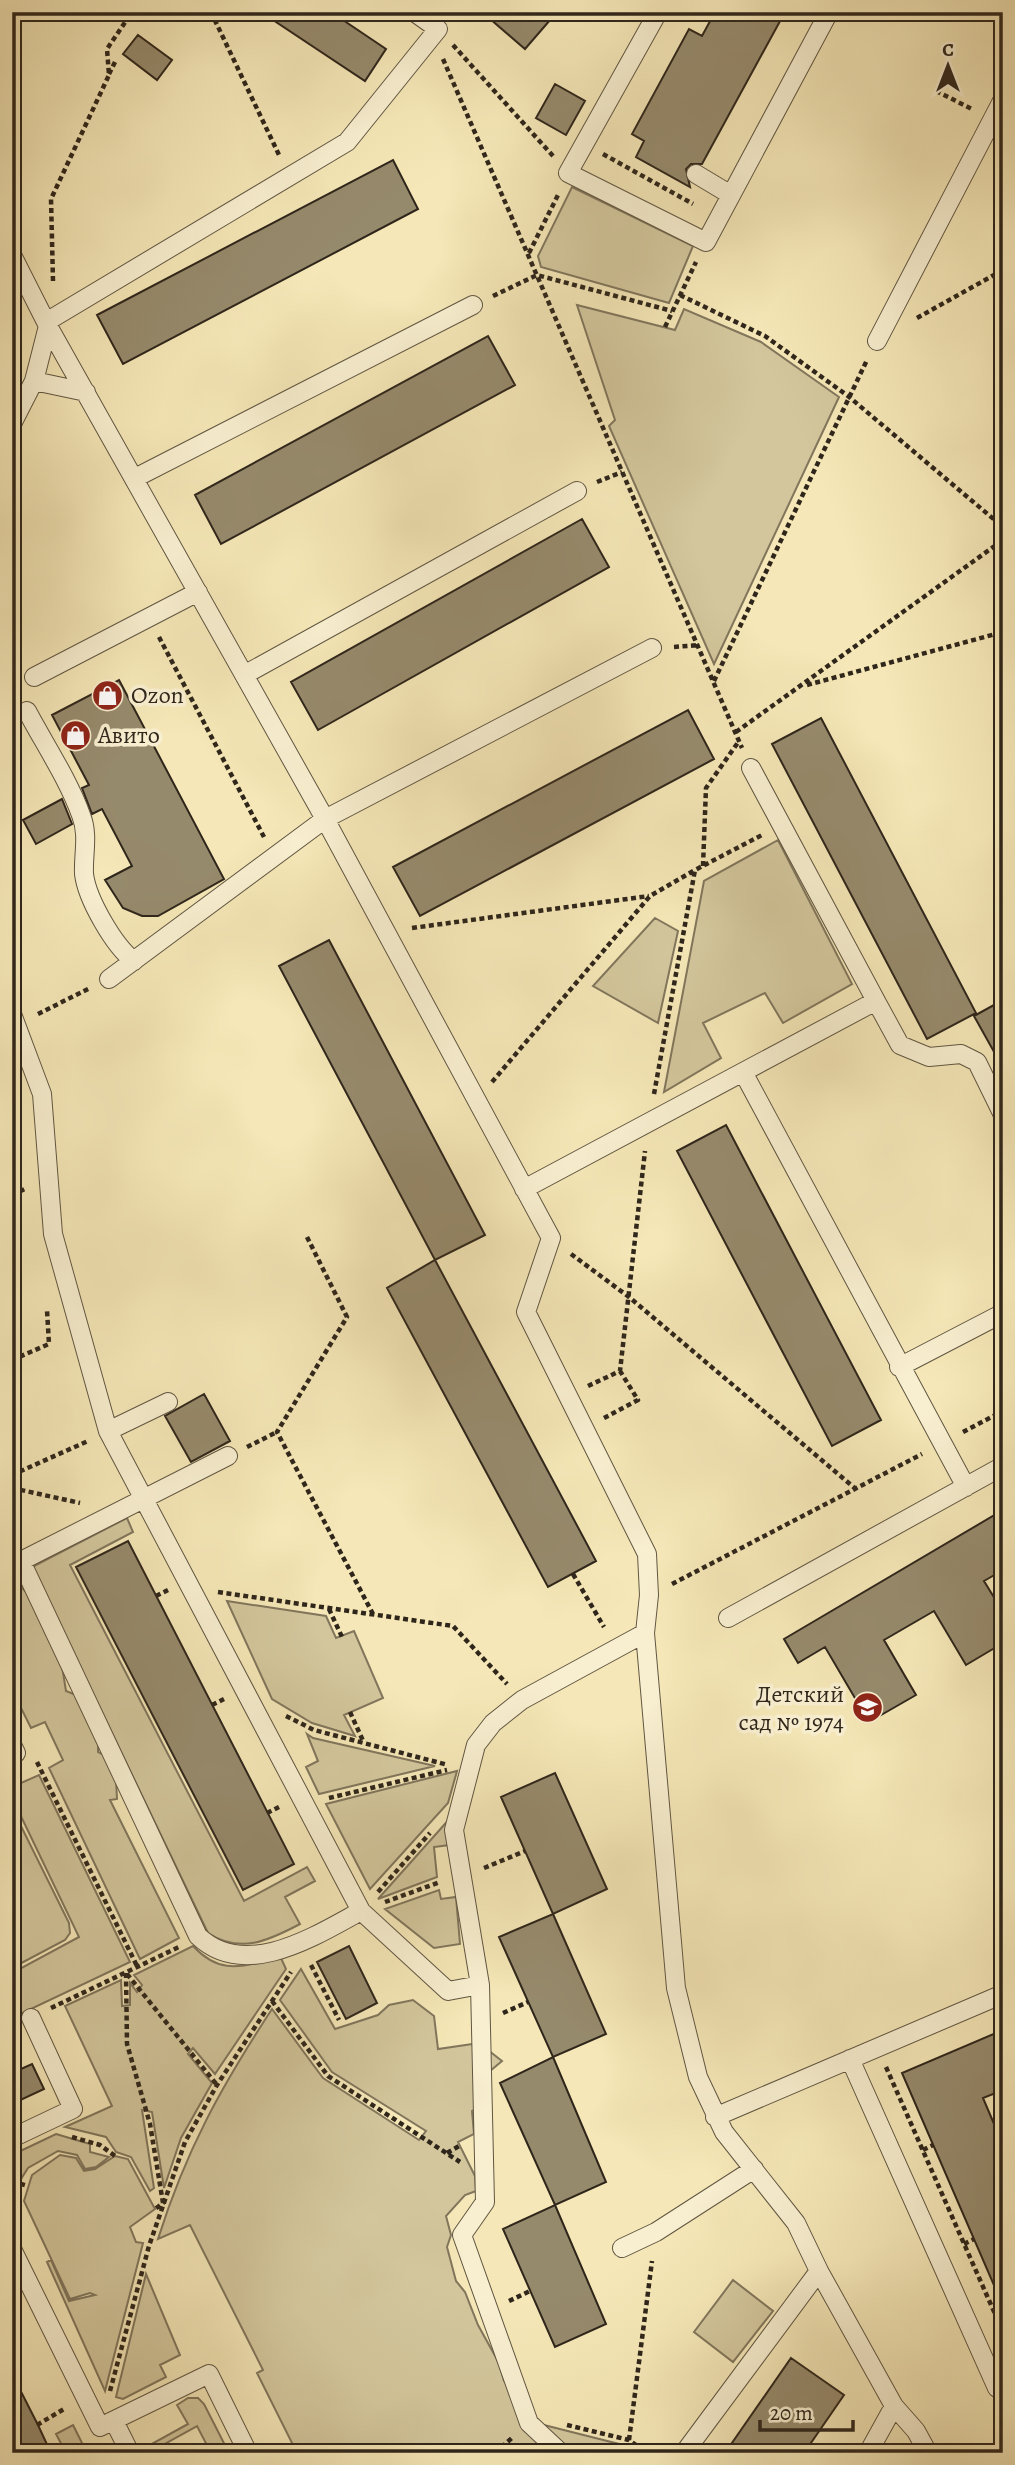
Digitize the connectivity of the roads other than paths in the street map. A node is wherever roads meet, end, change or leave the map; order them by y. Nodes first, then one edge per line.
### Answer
1 (414, 12) edge
2 (658, 12) edge
3 (829, 12) edge
4 (1003, 99) edge
5 (704, 179) road end
6 (731, 195) junction
7 (12, 255) edge
8 (473, 305) road end
9 (49, 322) junction
10 (877, 341) road end
11 (34, 382) junction
12 (86, 392) junction
13 (12, 424) edge
14 (135, 478) junction
15 (577, 491) dead end
16 (198, 592) junction
17 (652, 648) dead end
18 (244, 675) junction
19 (34, 677) dead end
20 (27, 711) dead end
21 (751, 768) road end
22 (325, 819) junction
23 (134, 961) junction
24 (109, 979) road end
25 (876, 1001) junction
26 (15, 1020) edge
27 (743, 1072) junction
28 (1003, 1115) edge
29 (524, 1189) junction
30 (1003, 1313) edge
31 (900, 1367) junction
32 (168, 1402) dead end
33 (108, 1431) junction
34 (228, 1456) road end
35 (1003, 1466) edge
36 (966, 1486) junction
37 (143, 1498) junction
38 (728, 1618) dead end
39 (645, 1633) junction
40 (12, 1745) edge
41 (12, 1755) edge
42 (361, 1910) junction
43 (480, 1985) junction
44 (1003, 1994) edge
45 (31, 2018) road end
46 (850, 2059) junction
47 (715, 2117) junction
48 (15, 2130) edge
49 (754, 2169) junction
50 (622, 2248) dead end
51 (12, 2249) edge
52 (819, 2271) junction
53 (1003, 2386) edge
54 (894, 2406) junction
55 (107, 2424) junction
56 (130, 2453) edge
57 (248, 2453) edge
58 (561, 2453) edge
59 (684, 2453) edge
60 (868, 2453) edge
61 (928, 2453) edge

1 - 9 lane
2 - 6 lane
3 - 6 lane
4 - 10 lane
5 - 6 lane
7 - 9 lane
8 - 14 lane
9 - 11 lane
9 - 12 lane
11 - 12 lane
11 - 13 lane
12 - 14 lane
14 - 16 lane
15 - 18 lane
16 - 18 lane
16 - 19 lane
17 - 22 lane
18 - 22 lane
20 - 23 lane
21 - 25 lane
22 - 23 lane
22 - 29 lane
23 - 24 lane
25 - 27 lane
25 - 28 lane
26 - 33 lane
27 - 29 lane
27 - 31 lane
29 - 39 lane
30 - 31 lane
31 - 36 lane
32 - 33 lane
33 - 37 lane
34 - 37 lane
35 - 36 lane
36 - 38 lane
37 - 42 lane
37 - 42 lane
39 - 43 lane
39 - 47 lane
40 - 41 lane
42 - 43 lane
43 - 58 lane
44 - 46 lane
45 - 48 lane
46 - 47 lane
46 - 53 lane
47 - 49 lane
49 - 50 lane
49 - 52 lane
51 - 55 lane
52 - 54 lane
52 - 59 lane
54 - 60 lane
54 - 61 lane
55 - 56 lane
55 - 57 lane

